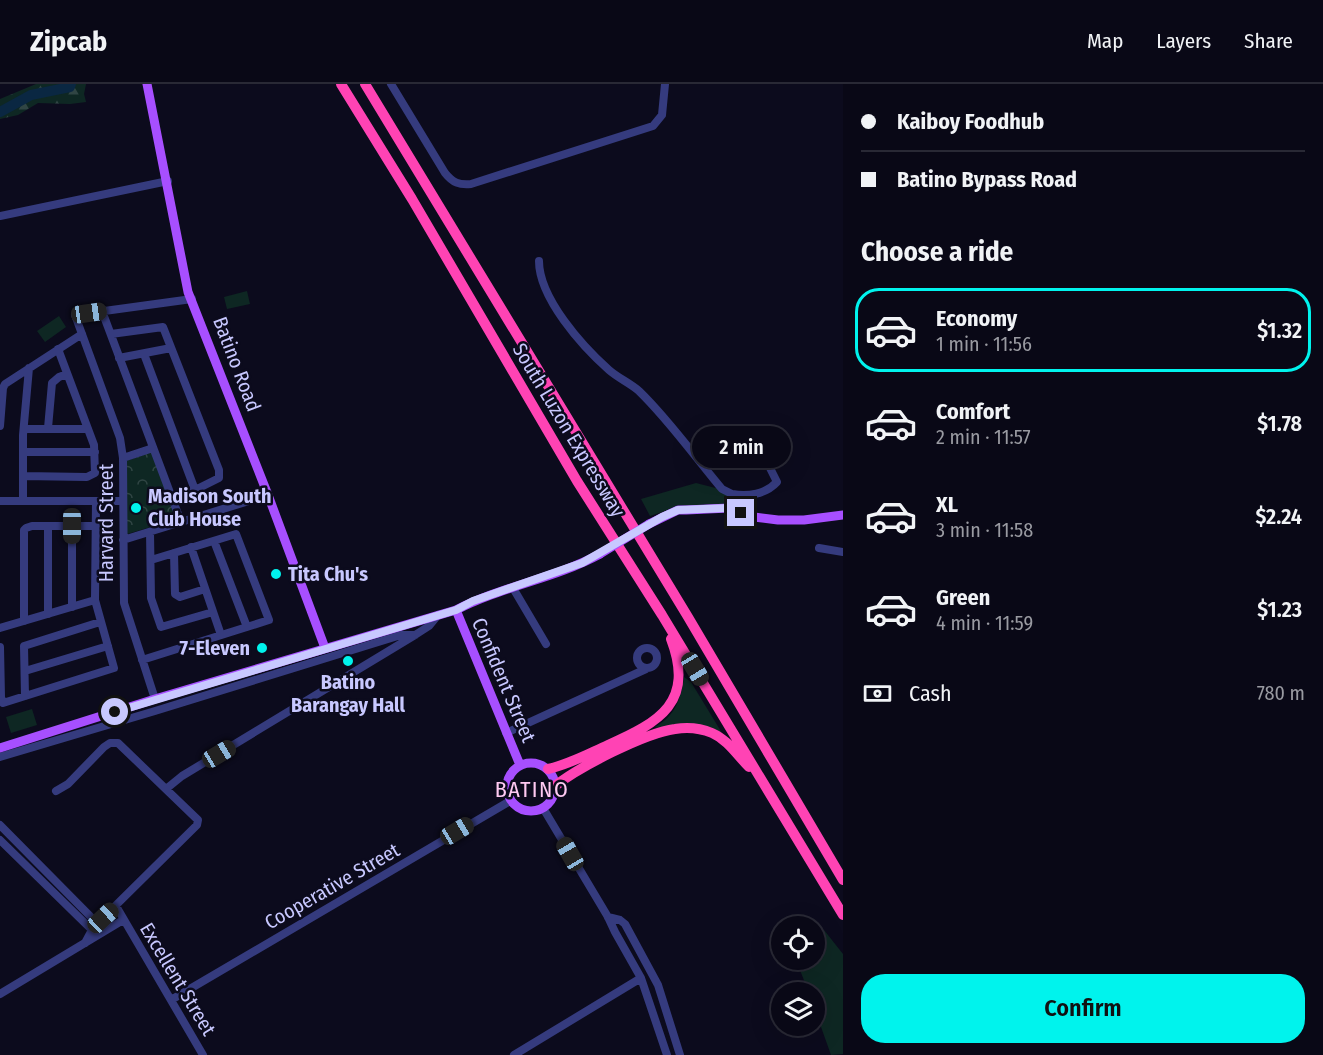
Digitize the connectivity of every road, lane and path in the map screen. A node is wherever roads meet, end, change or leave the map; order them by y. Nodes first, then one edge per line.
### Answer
1 (147, 84) edge
2 (341, 84) edge
3 (365, 84) edge
4 (391, 84) edge
5 (664, 84) edge
6 (168, 181) junction
7 (0, 216) edge
8 (539, 261) dead end
9 (192, 298) junction
10 (102, 311) junction
11 (82, 334) junction
12 (111, 334) junction
13 (171, 348) junction
14 (58, 349) junction
15 (144, 354) junction
16 (119, 358) junction
17 (29, 368) junction
18 (67, 374) junction
19 (0, 426) edge
20 (48, 428) junction
21 (24, 429) junction
22 (88, 429) junction
23 (153, 448) junction
24 (23, 453) junction
25 (95, 453) junction
26 (123, 458) junction
27 (769, 466) dead end
28 (23, 476) junction
29 (195, 490) junction
30 (732, 494) junction
31 (268, 495) junction
32 (172, 496) junction
33 (0, 501) edge
34 (23, 501) junction
35 (96, 501) junction
36 (123, 501) junction
37 (729, 508) junction
38 (843, 515) edge
39 (181, 522) junction
40 (48, 526) junction
41 (72, 526) junction
42 (95, 526) junction
43 (150, 532) junction
44 (123, 540) junction
45 (214, 540) junction
46 (191, 548) junction
47 (819, 548) dead end
48 (843, 552) edge
49 (174, 553) junction
50 (151, 560) junction
51 (513, 588) junction
52 (205, 589) junction
53 (95, 600) junction
54 (72, 607) junction
55 (456, 610) junction
56 (213, 612) junction
57 (48, 614) junction
58 (438, 615) junction
59 (662, 615) junction
60 (24, 621) junction
61 (100, 622) junction
62 (247, 627) junction
63 (0, 628) edge
64 (221, 635) junction
65 (415, 635) junction
66 (546, 644) dead end
67 (108, 645) junction
68 (0, 647) edge
69 (325, 648) junction
70 (142, 660) junction
71 (646, 669) dead end
72 (25, 671) junction
73 (25, 696) junction
74 (155, 699) junction
75 (506, 733) junction
76 (0, 748) edge
77 (0, 757) edge
78 (520, 765) junction
79 (548, 769) junction
80 (760, 777) junction
81 (555, 786) junction
82 (166, 789) junction
83 (56, 791) dead end
84 (510, 801) junction
85 (543, 808) junction
86 (0, 825) edge
87 (0, 840) edge
88 (843, 880) edge
89 (116, 906) junction
90 (843, 915) edge
91 (90, 916) dead end
92 (608, 917) junction
93 (123, 920) junction
94 (92, 930) junction
95 (85, 944) junction
96 (641, 978) junction
97 (0, 994) edge
98 (171, 1000) junction
99 (203, 1055) edge
100 (514, 1055) edge
101 (667, 1055) edge
102 (680, 1055) edge

1 - 6 main road, Batino Road
2 - 59 highway, South Luzon Expressway
3 - 88 highway, South Luzon Expressway
4 - 5 street
6 - 7 street
6 - 9 main road, Batino Road
8 - 30 street
9 - 10 street
9 - 31 main road, Batino Road
10 - 11 street, Harvard Street
10 - 12 street
11 - 14 street
11 - 26 street, Harvard Street
12 - 13 street
12 - 16 street
13 - 15 street
13 - 29 street
14 - 17 street
14 - 18 street
15 - 16 street
15 - 29 street
16 - 23 street
17 - 19 street
17 - 21 street
18 - 20 street
18 - 22 street
20 - 21 street
20 - 22 street
21 - 24 street
22 - 25 street
23 - 26 street
23 - 32 street
24 - 25 street
24 - 28 street
25 - 28 street
26 - 36 street, Harvard Street
27 - 30 street
28 - 34 street
29 - 32 street
30 - 37 street
31 - 39 street
31 - 69 main road, Batino Road
32 - 39 street
33 - 34 street
34 - 35 street
35 - 36 street
35 - 42 street
36 - 44 street, Harvard Street
37 - 38 main road
37 - 51 main road, bridge
39 - 43 street
40 - 41 street
40 - 57 street
40 - 60 street
41 - 42 street
41 - 54 street
42 - 53 street
43 - 44 street
43 - 50 street
44 - 70 street, Harvard Street
45 - 46 street
45 - 62 street
45 - 62 street
46 - 49 street
46 - 52 street
47 - 48 street
49 - 50 street
49 - 52 street
50 - 56 street
51 - 55 main road
51 - 66 street
52 - 56 street
53 - 54 street
53 - 61 street
54 - 57 street
55 - 58 main road
55 - 75 main road, Confident Street
56 - 64 street
57 - 60 street
58 - 65 street
58 - 69 main road
59 - 79 highway
59 - 80 highway, South Luzon Expressway
60 - 63 street
61 - 67 street
61 - 72 street
62 - 64 street
64 - 70 street
65 - 77 street
65 - 82 street
67 - 72 street
67 - 73 street
68 - 73 street
69 - 74 main road
70 - 74 street, Harvard Street
71 - 75 street
72 - 73 street
74 - 76 main road
75 - 78 main road, Confident Street
78 - 79 main road
78 - 84 main road
79 - 81 main road
80 - 81 highway
80 - 90 highway, South Luzon Expressway
81 - 85 main road
82 - 83 street
82 - 89 street
84 - 85 main road
84 - 98 street, Cooperative Street
85 - 92 street
86 - 91 street
87 - 94 street
89 - 93 street, Excellent Street
89 - 94 street
92 - 96 street
92 - 102 street
93 - 95 street
93 - 98 street, Excellent Street
94 - 95 street
95 - 97 street
96 - 100 street
96 - 101 street
98 - 99 street, Excellent Street

